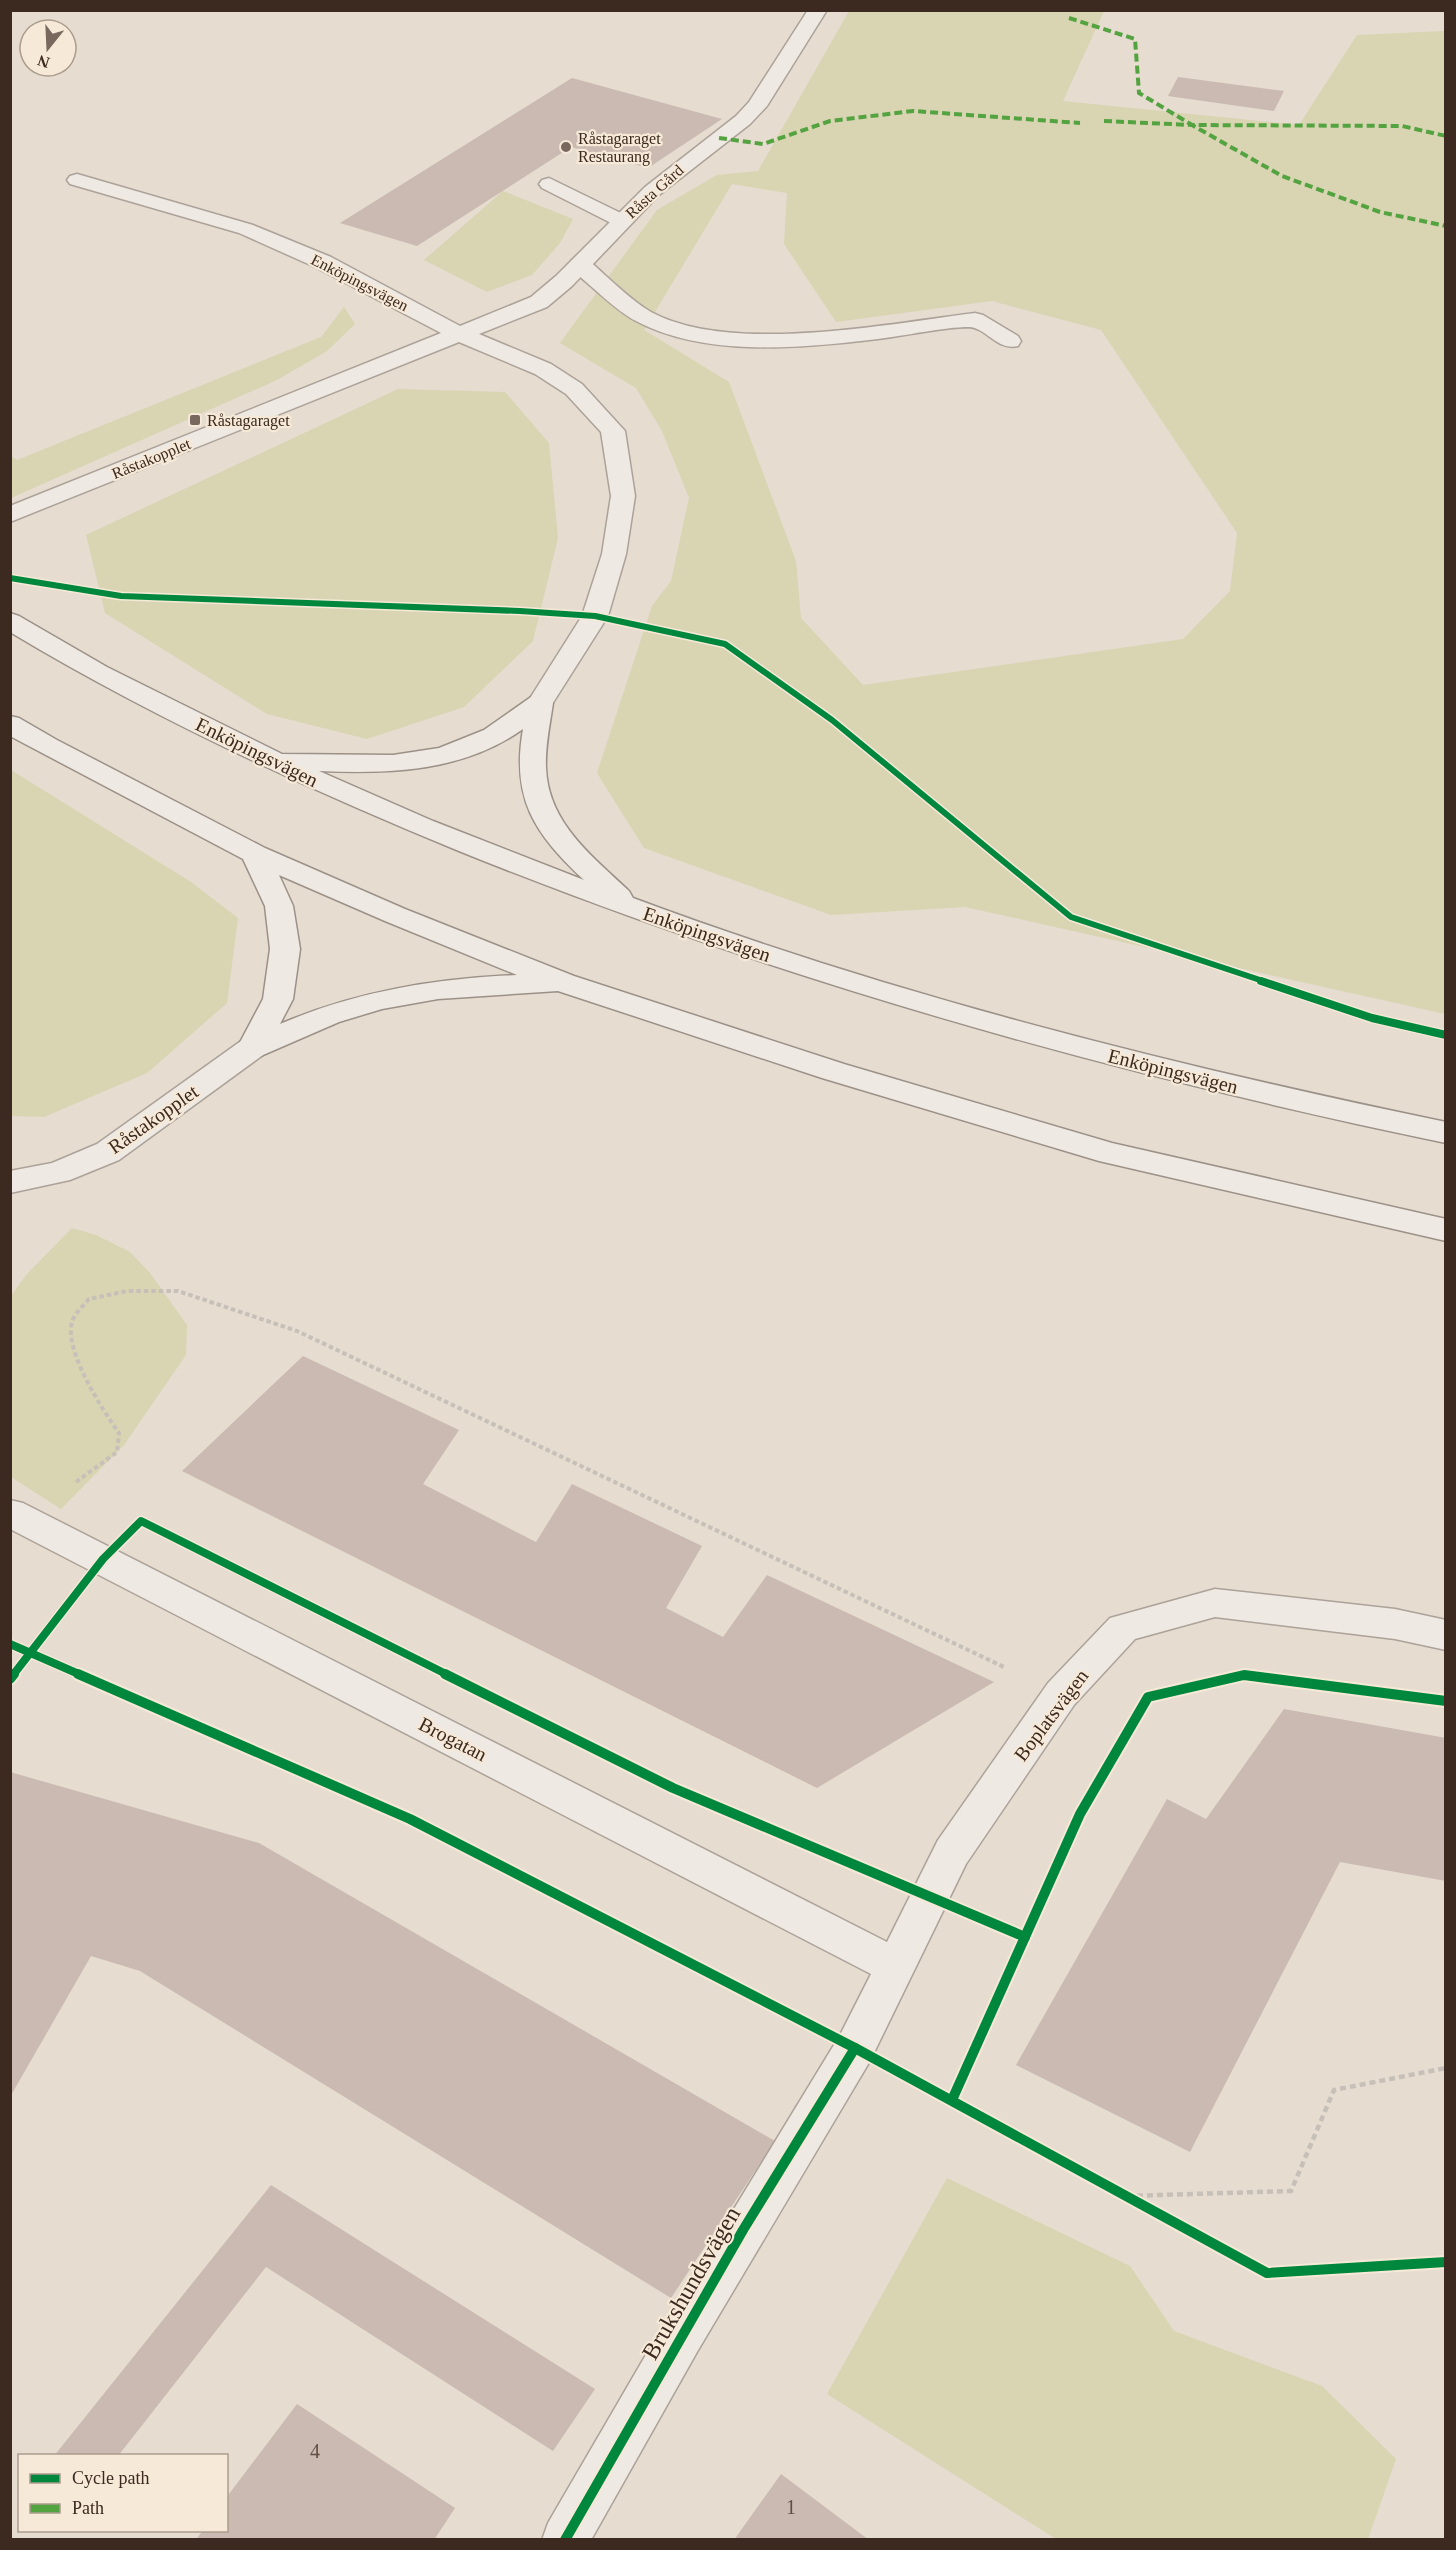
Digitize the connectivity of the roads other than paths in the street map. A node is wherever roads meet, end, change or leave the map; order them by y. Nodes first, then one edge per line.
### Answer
1 (818, 10) edge
2 (76, 180) dead end
3 (549, 184) dead end
4 (622, 221) junction
5 (580, 265) junction
6 (459, 334) junction
7 (1010, 340) dead end
8 (10, 514) edge
9 (10, 621) edge
10 (540, 703) junction
11 (10, 724) edge
12 (271, 760) junction
13 (255, 854) junction
14 (629, 907) junction
15 (564, 983) junction
16 (252, 1048) junction
17 (1446, 1133) edge
18 (10, 1182) edge
19 (1446, 1230) edge
20 (10, 1513) edge
21 (1446, 1635) edge
22 (894, 1966) junction
23 (565, 2540) edge

1 - 4 street, Råsta Gård
2 - 6 street, Enköpingsvägen
3 - 4 street
4 - 5 street, Råsta Gård
5 - 6 street, Råsta Gård
5 - 7 street
6 - 8 street, Råstakopplet
6 - 10 street, Enköpingsvägen
9 - 12 street, Enköpingsvägen
10 - 12 street
10 - 14 street
11 - 13 street
12 - 14 street, Enköpingsvägen
13 - 15 street
13 - 16 street
14 - 17 street, Enköpingsvägen
15 - 16 street
15 - 19 street
16 - 18 street, Råstakopplet
20 - 22 street, Brogatan
21 - 22 street, Boplatsvägen
22 - 23 street, Brukshundsvägen

